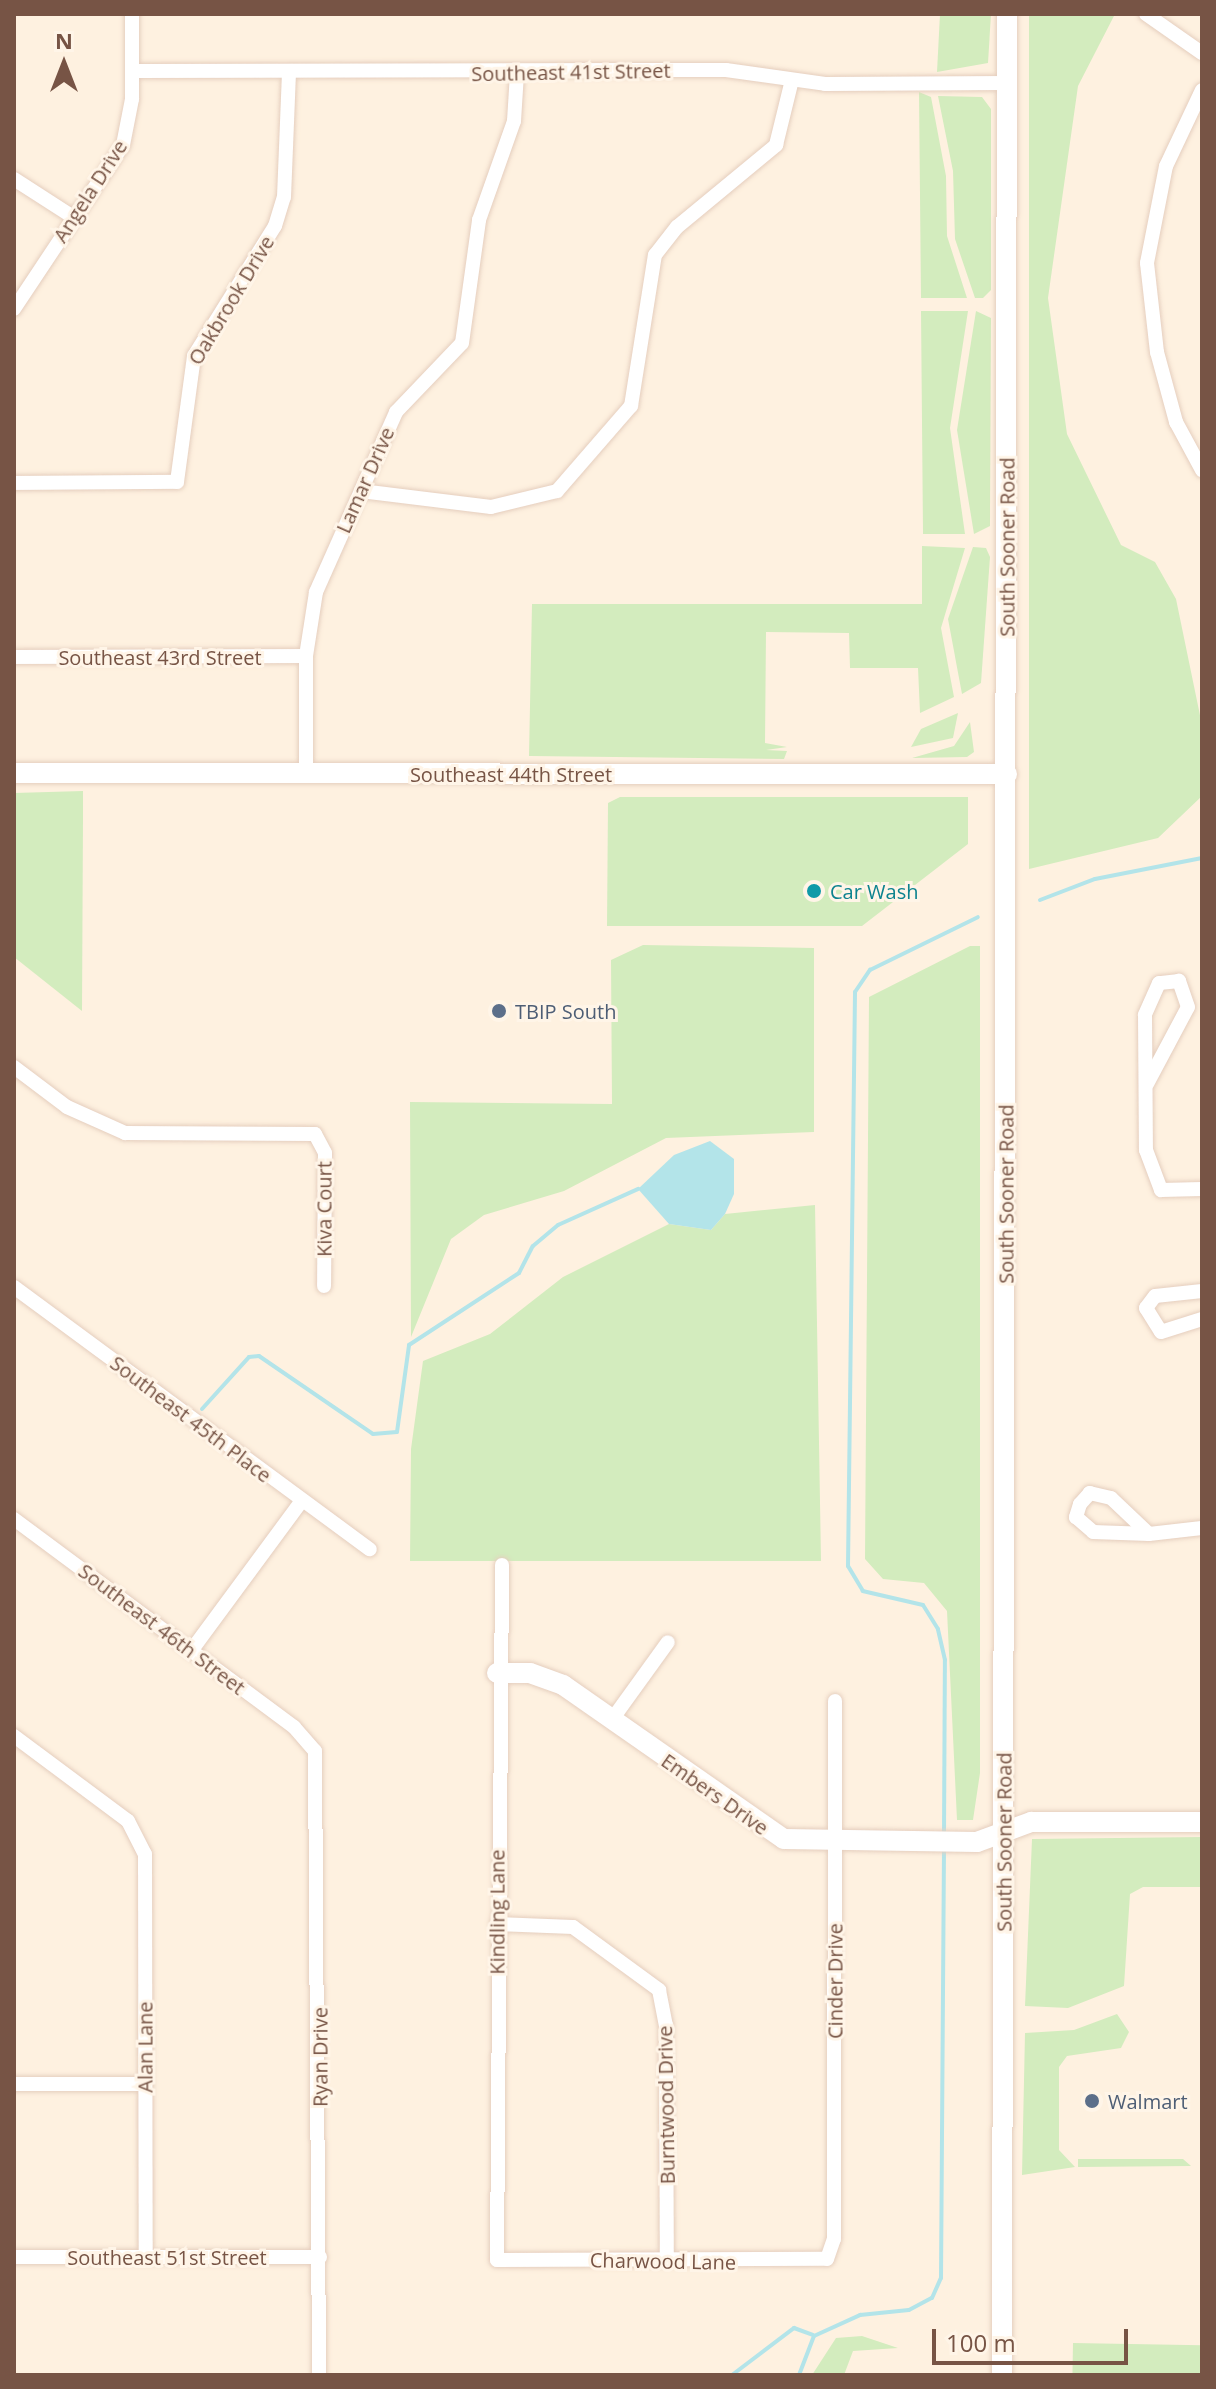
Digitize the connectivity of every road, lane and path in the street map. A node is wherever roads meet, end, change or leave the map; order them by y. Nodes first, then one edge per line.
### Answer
1 (132, 14) edge
2 (1007, 14) edge
3 (1146, 14) edge
4 (1202, 53) edge
5 (134, 71) junction
6 (289, 72) junction
7 (517, 73) junction
8 (792, 80) junction
9 (1007, 83) junction
10 (1202, 90) edge
11 (14, 179) edge
12 (73, 217) junction
13 (14, 309) edge
14 (1202, 470) edge
15 (14, 483) edge
16 (361, 491) junction
17 (306, 656) junction
18 (14, 657) edge
19 (14, 773) edge
20 (306, 774) junction
21 (1007, 774) junction
22 (14, 1067) edge
23 (1147, 1084) junction
24 (1202, 1189) edge
25 (324, 1286) dead end
26 (14, 1287) edge
27 (1202, 1291) edge
28 (1202, 1319) edge
29 (301, 1502) junction
30 (14, 1519) edge
31 (1202, 1528) edge
32 (1149, 1534) junction
33 (370, 1549) dead end
34 (502, 1565) dead end
35 (668, 1642) dead end
36 (191, 1651) junction
37 (497, 1673) junction
38 (835, 1701) dead end
39 (611, 1721) junction
40 (14, 1736) edge
41 (309, 1741) joint
42 (1202, 1822) edge
43 (1004, 1832) junction
44 (835, 1843) junction
45 (497, 1924) junction
46 (14, 2084) edge
47 (145, 2084) junction
48 (14, 2257) edge
49 (146, 2257) junction
50 (320, 2257) junction
51 (667, 2259) junction
52 (827, 2259) joint
53 (497, 2260) joint
54 (319, 2375) edge
55 (1002, 2375) edge

1 - 5 street, Angela Drive
2 - 9 main road, South Sooner Road
3 - 4 street
5 - 6 street, Southeast 41st Street
5 - 12 street, Angela Drive
6 - 7 street, Southeast 41st Street
6 - 15 street, Oakbrook Drive
7 - 8 street, Southeast 41st Street
7 - 16 street, Lamar Drive
8 - 9 street, Southeast 41st Street
8 - 16 street
9 - 21 main road, South Sooner Road
10 - 14 street
11 - 12 street
12 - 13 street, Angela Drive
16 - 17 street, Lamar Drive
17 - 18 street, Southeast 43rd Street
17 - 20 street, Lamar Drive
19 - 20 main road, Southeast 44th Street
20 - 21 main road, Southeast 44th Street
21 - 43 main road, South Sooner Road
22 - 25 street, Kiva Court
23 - 23 street
23 - 24 street
26 - 29 street, Southeast 45th Place
27 - 28 street
29 - 33 street, Southeast 45th Place
29 - 36 street
30 - 36 street, Southeast 46th Street
31 - 32 street
32 - 32 street
34 - 37 street, Kindling Lane
35 - 39 street
36 - 41 street, Southeast 46th Street
37 - 39 main road, Embers Drive
37 - 45 street, Kindling Lane
38 - 44 street, Cinder Drive
39 - 44 main road, Embers Drive
40 - 47 street, Alan Lane
41 - 50 street, Ryan Drive
42 - 43 main road, Embers Drive
43 - 44 main road, Embers Drive
43 - 55 main road, South Sooner Road
44 - 52 street, Cinder Drive
45 - 51 street, Burntwood Drive
45 - 53 street, Kindling Lane
46 - 47 street
47 - 49 street, Alan Lane
48 - 49 street, Southeast 51st Street
49 - 50 street, Southeast 51st Street
50 - 54 street, Ryan Drive
51 - 52 street, Charwood Lane
51 - 53 street, Charwood Lane

